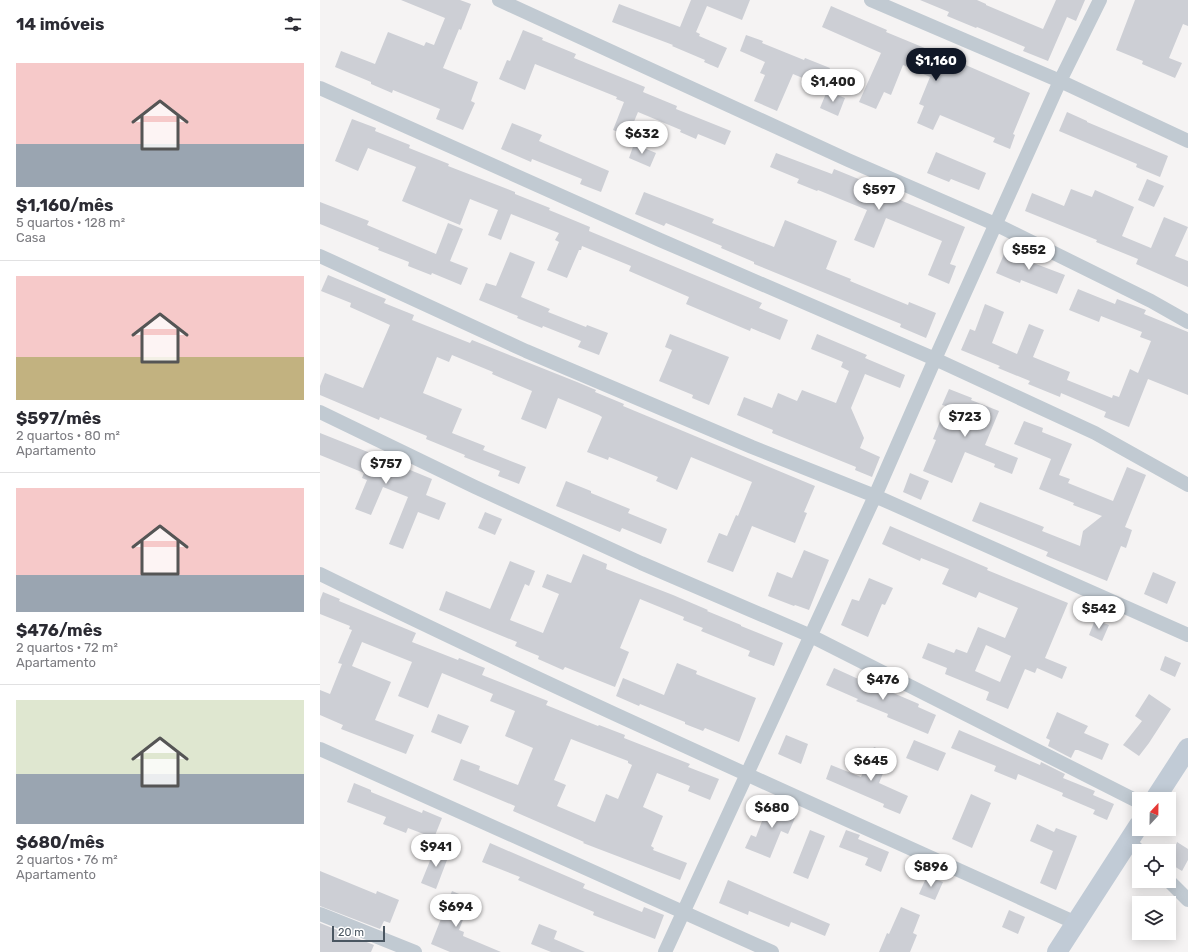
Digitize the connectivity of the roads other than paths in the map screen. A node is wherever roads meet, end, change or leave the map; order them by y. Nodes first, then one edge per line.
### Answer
1 (499, 0) edge
2 (872, 0) edge
3 (1100, 0) edge
4 (1060, 81) junction
5 (320, 88) edge
6 (1188, 141) edge
7 (995, 224) junction
8 (320, 256) edge
9 (1188, 322) edge
10 (934, 359) junction
11 (320, 412) edge
12 (1188, 485) edge
13 (875, 496) junction
14 (320, 574) edge
15 (1188, 635) edge
16 (811, 636) junction
17 (320, 748) edge
18 (1188, 748) edge
19 (747, 774) junction
20 (1160, 792) edge
21 (1132, 798) edge
22 (1136, 839) edge
23 (1176, 888) edge
24 (1188, 900) edge
25 (683, 912) junction
26 (320, 914) edge
27 (1076, 923) junction
28 (415, 952) edge
29 (665, 952) edge
30 (772, 952) edge
31 (1057, 952) edge

1 - 7 street
2 - 4 street
3 - 4 street
4 - 6 street
4 - 7 street
5 - 10 street
7 - 9 street
7 - 10 street
8 - 13 street
10 - 12 street
10 - 13 street
11 - 16 street
13 - 15 street
13 - 16 street
14 - 19 street
16 - 19 street
16 - 21 street
17 - 25 street
18 - 20 main road
19 - 25 street
19 - 27 street
22 - 27 main road
23 - 24 street
25 - 29 street
25 - 30 street
26 - 28 street
27 - 31 main road

